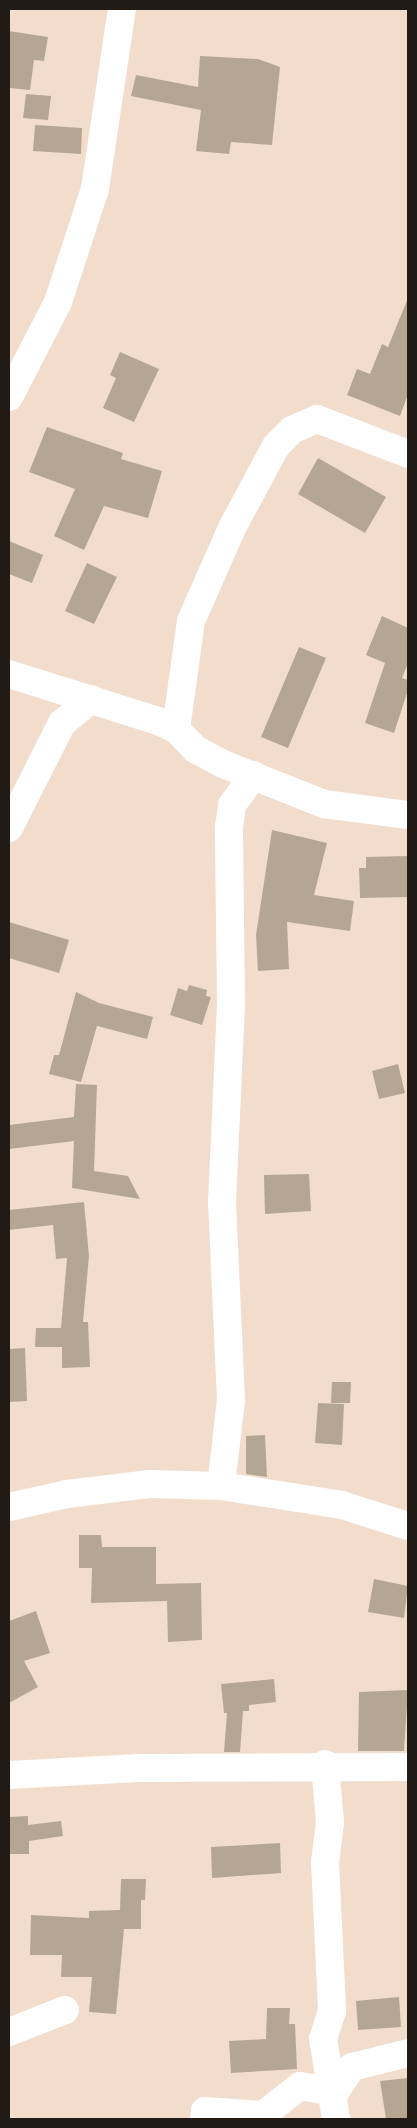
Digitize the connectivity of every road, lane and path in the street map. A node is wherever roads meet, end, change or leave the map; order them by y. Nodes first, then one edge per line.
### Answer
1 (122, 9) edge
2 (9, 397) edge
3 (408, 454) edge
4 (9, 674) edge
5 (92, 700) junction
6 (176, 729) junction
7 (254, 775) junction
8 (408, 815) edge
9 (9, 828) edge
10 (220, 1486) junction
11 (9, 1507) edge
12 (408, 1526) edge
13 (325, 1764) junction
14 (408, 1767) edge
15 (9, 1776) edge
16 (65, 2010) dead end
17 (9, 2032) edge
18 (408, 2053) edge
19 (334, 2092) junction
20 (204, 2119) edge
21 (336, 2119) edge

1 - 2 street
3 - 6 street
4 - 5 street
5 - 6 street
5 - 9 street
6 - 7 street
7 - 8 street
7 - 10 street
10 - 11 street
10 - 12 street
13 - 14 street
13 - 15 street
13 - 19 street
16 - 17 street
18 - 19 street
19 - 20 street
19 - 21 street

